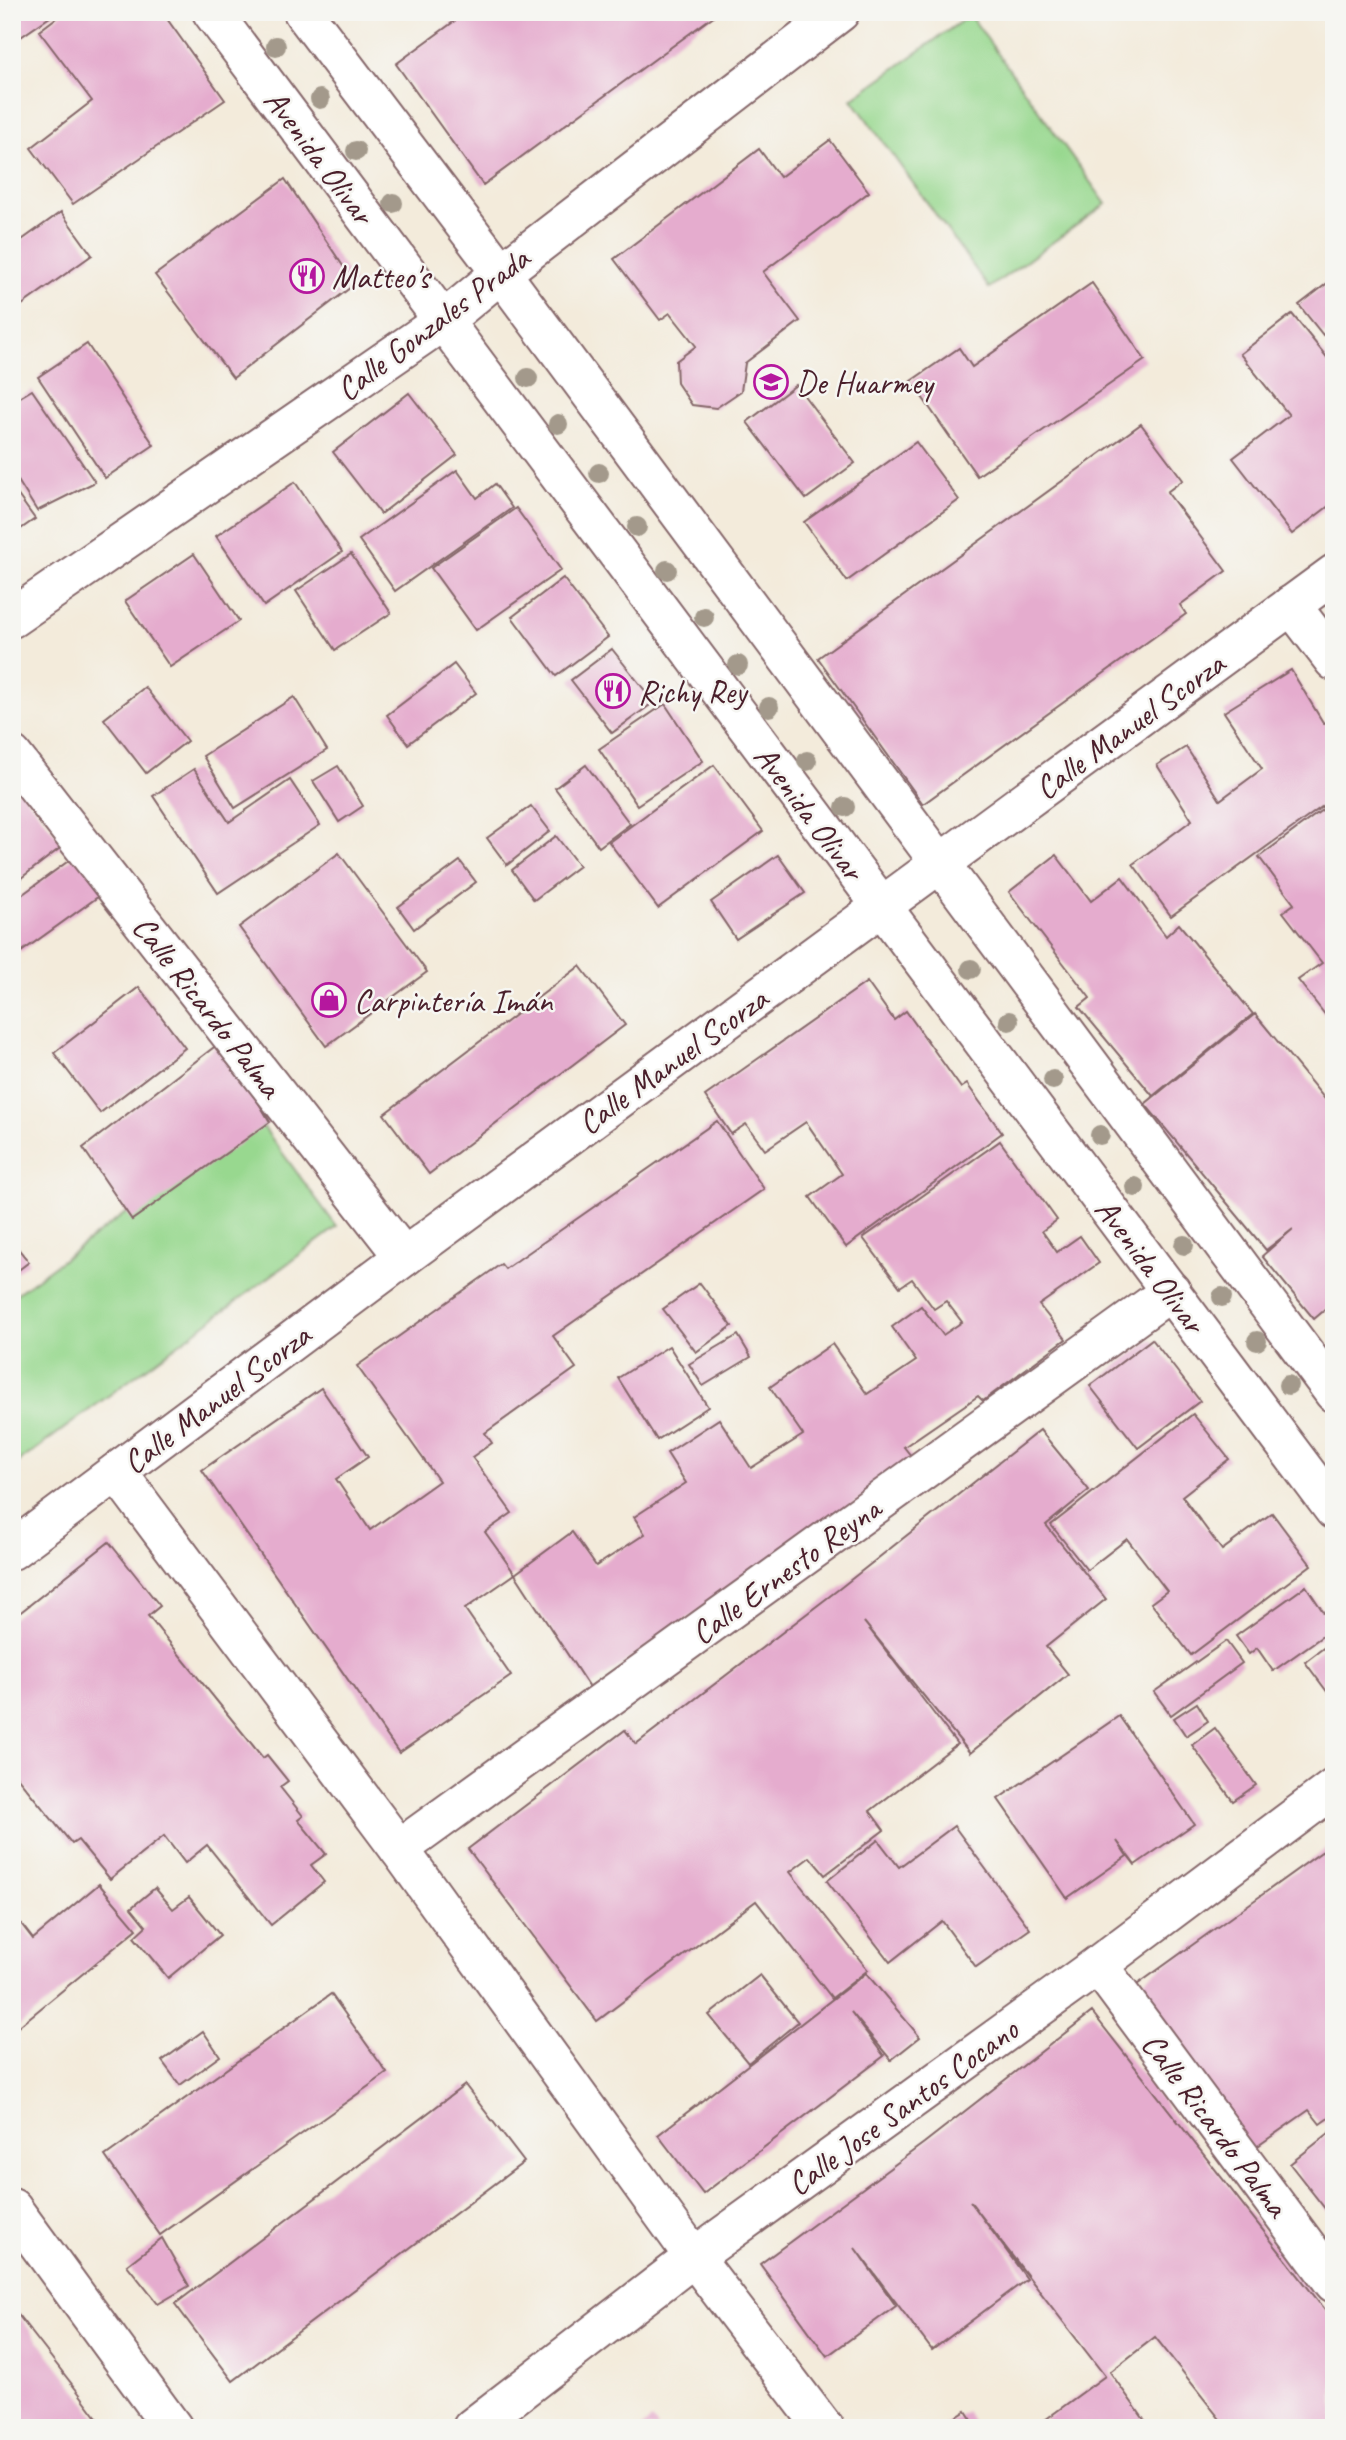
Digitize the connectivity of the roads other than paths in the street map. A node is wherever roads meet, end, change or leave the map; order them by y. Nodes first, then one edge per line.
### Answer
1 (212, 12) edge
2 (303, 12) edge
3 (840, 12) edge
4 (501, 273) junction
5 (443, 321) junction
6 (1334, 574) edge
7 (1291, 606) junction
8 (12, 618) edge
9 (1334, 661) edge
10 (12, 755) edge
11 (940, 864) junction
12 (881, 906) junction
13 (404, 1257) junction
14 (1171, 1291) junction
15 (1334, 1393) edge
16 (117, 1472) junction
17 (1334, 1510) edge
18 (12, 1550) edge
19 (1334, 1788) edge
20 (399, 1849) junction
21 (1098, 1965) junction
22 (12, 2208) edge
23 (694, 2257) junction
24 (1334, 2283) edge
25 (173, 2428) edge
26 (472, 2428) edge
27 (824, 2428) edge

1 - 5 street, Avenida Olivar
2 - 4 street
3 - 4 street, Calle Gonzales Prada
4 - 5 street, Calle Gonzales Prada
4 - 11 street
5 - 8 street, Calle Gonzales Prada
5 - 12 street, Avenida Olivar
6 - 7 street, Calle Manuel Scorza
7 - 9 street
7 - 11 street, Calle Manuel Scorza
10 - 13 street, Calle Ricardo Palma
11 - 12 street, Calle Manuel Scorza
11 - 15 street
12 - 13 street, Calle Manuel Scorza
12 - 14 street, Avenida Olivar
13 - 16 street, Calle Manuel Scorza
14 - 17 street, Avenida Olivar
14 - 20 street, Calle Ernesto Reyna
16 - 18 street, Calle Manuel Scorza
16 - 20 street
19 - 21 street, Calle Jose Santos Cocano
20 - 23 street
21 - 23 street, Calle Jose Santos Cocano
21 - 24 street, Calle Ricardo Palma
22 - 25 street
23 - 26 street, Calle Jose Santos Cocano
23 - 27 street

